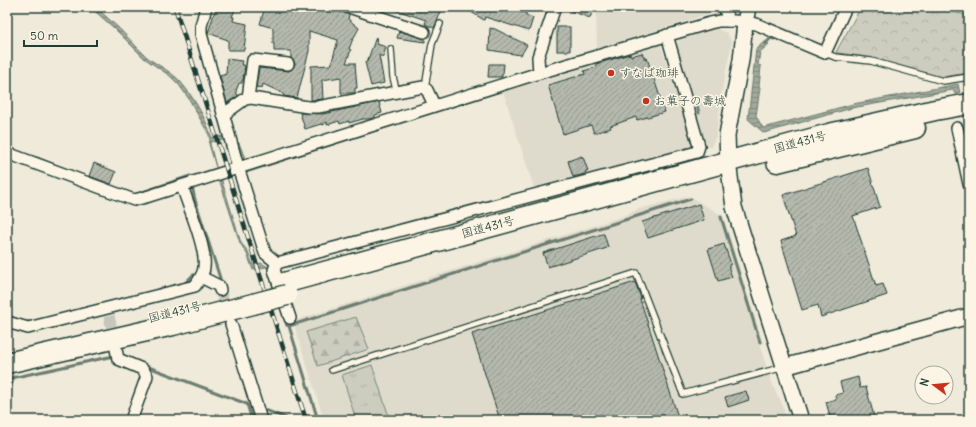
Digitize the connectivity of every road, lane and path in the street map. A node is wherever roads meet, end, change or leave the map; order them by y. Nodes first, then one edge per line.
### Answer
1 (206, 7) edge
2 (349, 7) edge
3 (724, 7) edge
4 (748, 7) edge
5 (846, 7) edge
6 (551, 8) edge
7 (378, 12) edge
8 (729, 21) junction
9 (745, 23) junction
10 (440, 24) dead end
11 (424, 32) dead end
12 (667, 35) junction
13 (391, 49) dead end
14 (826, 52) junction
15 (288, 64) dead end
16 (539, 73) junction
17 (969, 77) edge
18 (425, 89) junction
19 (397, 93) junction
20 (248, 98) junction
21 (969, 104) edge
22 (434, 106) junction
23 (223, 115) junction
24 (963, 122) edge
25 (7, 153) edge
26 (238, 167) junction
27 (728, 168) junction
28 (969, 184) edge
29 (182, 186) junction
30 (277, 262) junction
31 (201, 277) junction
32 (220, 290) tunnel mouth
33 (253, 298) junction
34 (969, 316) edge
35 (290, 318) dead end
36 (7, 322) edge
37 (231, 324) tunnel mouth
38 (116, 349) tunnel mouth
39 (7, 351) edge
40 (7, 363) edge
41 (784, 367) junction
42 (332, 370) dead end
43 (131, 420) edge
44 (261, 420) edge
45 (802, 420) edge

1 - 23 street
2 - 7 street
3 - 8 street
4 - 9 street
5 - 14 street
6 - 16 street
7 - 11 street
8 - 9 street
8 - 12 street
9 - 14 street
9 - 27 street
10 - 18 lane
12 - 16 street
12 - 30 street
13 - 19 lane
14 - 17 lane
15 - 20 street
16 - 22 street
18 - 19 street
18 - 22 street
19 - 20 street
20 - 23 street
21 - 27 highway, 国道431号
22 - 26 street
23 - 26 street
24 - 27 highway, 国道431号
24 - 28 street
25 - 29 street
26 - 29 street
26 - 30 street
27 - 33 highway, 国道431号
27 - 41 street
29 - 31 street
30 - 35 street
31 - 32 street
31 - 36 street
33 - 39 highway, 国道431号
33 - 40 highway, 国道431号
34 - 41 street
37 - 44 street
38 - 43 street
41 - 42 lane
41 - 45 street

